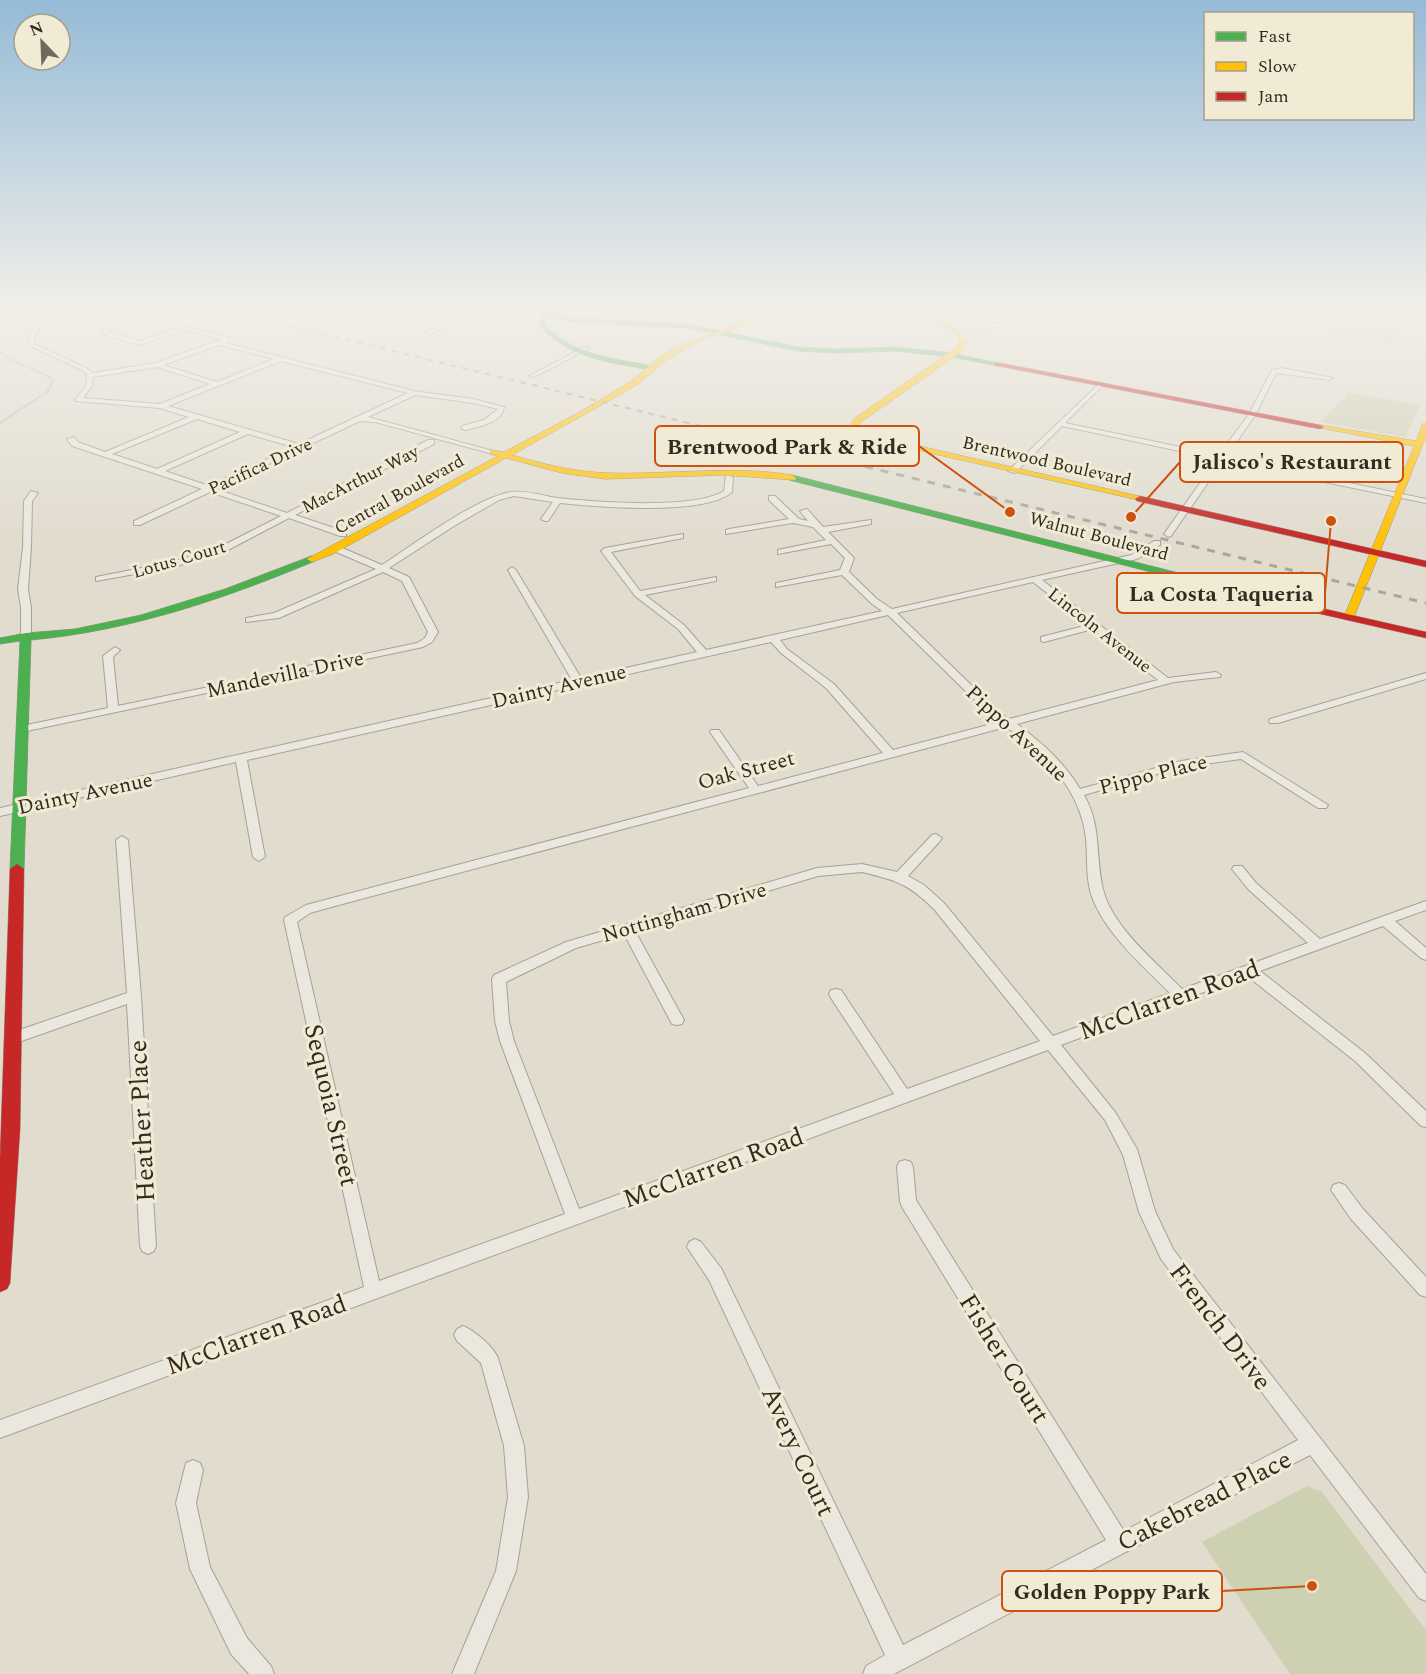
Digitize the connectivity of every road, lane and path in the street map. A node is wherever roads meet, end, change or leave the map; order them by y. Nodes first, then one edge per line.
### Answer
1 (89, 386) edge
2 (212, 386) edge
3 (387, 386) edge
4 (615, 386) edge
5 (907, 386) edge
6 (1099, 386) edge
7 (1112, 386) edge
8 (1130, 386) edge
9 (1266, 386) edge
10 (1141, 392) junction
11 (414, 393) junction
12 (1167, 393) junction
13 (162, 406) junction
14 (1252, 412) junction
15 (197, 416) junction
16 (359, 419) junction
17 (1061, 424) junction
18 (1426, 426) edge
19 (465, 428) dead end
20 (248, 431) junction
21 (71, 439) dead end
22 (432, 442) junction
23 (1422, 445) edge
24 (300, 447) junction
25 (106, 454) junction
26 (494, 456) junction
27 (1220, 458) junction
28 (1012, 471) junction
29 (157, 472) junction
30 (764, 474) junction
31 (729, 477) junction
32 (210, 489) junction
33 (34, 493) dead end
34 (1398, 495) junction
35 (772, 498) dead end
36 (1426, 501) edge
37 (556, 502) junction
38 (804, 511) dead end
39 (1185, 511) junction
40 (288, 516) junction
41 (545, 519) dead end
42 (795, 520) junction
43 (868, 522) dead end
44 (137, 523) dead end
45 (819, 528) junction
46 (729, 532) dead end
47 (344, 534) junction
48 (1168, 534) dead end
49 (680, 536) dead end
50 (833, 542) junction
51 (1157, 543) dead end
52 (336, 549) junction
53 (782, 552) dead end
54 (1373, 554) junction
55 (1118, 560) junction
56 (1426, 564) edge
57 (384, 568) junction
58 (1426, 569) edge
59 (512, 570) dead end
60 (844, 572) junction
61 (99, 579) dead end
62 (713, 579) dead end
63 (1034, 579) junction
64 (779, 585) dead end
65 (638, 594) junction
66 (889, 611) junction
67 (1349, 617) junction
68 (249, 620) dead end
69 (1095, 626) junction
70 (1426, 635) edge
71 (26, 636) junction
72 (773, 637) junction
73 (1044, 639) dead end
74 (0, 641) edge
75 (115, 650) dead end
76 (703, 653) junction
77 (1216, 675) dead end
78 (1426, 676) edge
79 (578, 681) junction
80 (1166, 681) junction
81 (112, 710) junction
82 (1275, 721) dead end
83 (1007, 722) junction
84 (22, 729) junction
85 (716, 732) dead end
86 (889, 753) junction
87 (242, 758) junction
88 (755, 789) junction
89 (1078, 793) junction
90 (1322, 806) dead end
91 (18, 807) junction
92 (0, 812) edge
93 (936, 838) dead end
94 (122, 840) dead end
95 (259, 856) dead end
96 (1238, 869) dead end
97 (900, 877) junction
98 (1426, 905) edge
99 (290, 920) joint
100 (1385, 920) junction
101 (628, 929) junction
102 (1318, 945) junction
103 (1426, 954) edge
104 (1250, 970) junction
105 (836, 994) dead end
106 (1180, 994) junction
107 (134, 996) junction
108 (677, 1020) dead end
109 (14, 1038) junction
110 (1050, 1042) junction
111 (904, 1097) junction
112 (1426, 1121) edge
113 (905, 1167) dead end
114 (1339, 1190) dead end
115 (574, 1217) junction
116 (148, 1246) dead end
117 (695, 1247) dead end
118 (0, 1283) edge
119 (1426, 1290) edge
120 (373, 1291) junction
121 (463, 1335) dead end
122 (0, 1429) edge
123 (1311, 1444) junction
124 (193, 1470) dead end
125 (1120, 1543) junction
126 (1426, 1591) edge
127 (898, 1659) junction
128 (262, 1674) edge
129 (463, 1674) edge
130 (874, 1674) edge

1 - 13 street
2 - 13 street
3 - 11 street
4 - 26 street, Central Boulevard
5 - 28 street, Brentwood Boulevard
6 - 17 street
7 - 10 street
8 - 12 street
9 - 14 street
10 - 12 street
10 - 14 street
11 - 16 street, Pacifica Drive
11 - 19 street
12 - 14 street
13 - 15 street
14 - 23 street
14 - 27 street
15 - 20 street
15 - 25 street
16 - 22 street, Walnut Boulevard
16 - 24 street, Pacifica Drive
16 - 26 street, Walnut Boulevard
17 - 27 street
17 - 28 street
18 - 23 street
20 - 24 street
20 - 29 street
21 - 25 street
22 - 26 street, Walnut Boulevard
22 - 40 street, MacArthur Way
23 - 34 street
24 - 32 street, Pacifica Drive
25 - 29 street
26 - 30 street, Walnut Boulevard
26 - 31 street, Walnut Boulevard
26 - 47 street, Central Boulevard
26 - 52 street, Central Boulevard
27 - 34 street
27 - 39 street
28 - 39 street, Brentwood Boulevard
29 - 32 street
30 - 31 street, Walnut Boulevard
30 - 55 street, Walnut Boulevard
31 - 37 street
32 - 40 street
32 - 44 street, Pacifica Drive
33 - 71 street
34 - 36 street
34 - 54 street
35 - 42 street
37 - 41 street
37 - 57 street
38 - 45 street
39 - 48 street
39 - 54 street, Brentwood Boulevard
40 - 47 street
40 - 61 street, Lotus Court
42 - 45 street
42 - 46 street
43 - 45 street
45 - 50 street
47 - 71 street, Central Boulevard
49 - 65 street
50 - 53 street
50 - 60 street
51 - 55 street, Dainty Avenue
52 - 57 street, Mandevilla Drive
52 - 71 street, Central Boulevard
54 - 56 street, Brentwood Boulevard
54 - 58 street, Brentwood Boulevard
54 - 67 street
55 - 63 street, Dainty Avenue
55 - 67 street, Walnut Boulevard
57 - 68 street
57 - 81 street, Mandevilla Drive
59 - 79 street
60 - 64 street
60 - 66 street, Pippo Avenue
62 - 65 street
63 - 66 street, Dainty Avenue
63 - 69 street, Lincoln Avenue
65 - 76 street
66 - 72 street, Dainty Avenue
66 - 83 street, Pippo Avenue
67 - 70 street, Walnut Boulevard
69 - 73 street
69 - 80 street, Lincoln Avenue
71 - 74 street, Central Boulevard
71 - 84 street
72 - 76 street, Dainty Avenue
72 - 86 street
75 - 81 street
76 - 79 street, Dainty Avenue
77 - 80 street, Oak Street
78 - 82 street
79 - 87 street, Dainty Avenue
80 - 83 street, Oak Street
81 - 84 street, Mandevilla Drive
83 - 86 street, Oak Street
83 - 89 street, Pippo Avenue
84 - 91 street
85 - 88 street
86 - 88 street, Oak Street
87 - 91 street, Dainty Avenue
87 - 95 street
88 - 99 street, Oak Street
89 - 90 street, Pippo Place
89 - 106 street, Pippo Avenue
91 - 92 street, Dainty Avenue
91 - 109 street
93 - 97 street
94 - 107 street, Heather Place
96 - 102 street
97 - 101 street, Nottingham Drive
97 - 110 street, Nottingham Drive
98 - 100 street, McClarren Road
99 - 120 street, Sequoia Street
100 - 102 street, McClarren Road
100 - 103 street
101 - 108 street
101 - 115 street, Nottingham Drive
102 - 104 street, McClarren Road
104 - 106 street, McClarren Road
104 - 112 street
105 - 111 street
106 - 110 street, McClarren Road
107 - 109 street
107 - 116 street, Heather Place
109 - 118 street
110 - 111 street, McClarren Road
110 - 123 street, French Drive
111 - 115 street, McClarren Road
113 - 125 street, Fisher Court
114 - 119 street
115 - 120 street, McClarren Road
117 - 127 street, Avery Court
120 - 122 street, McClarren Road
121 - 129 street
123 - 125 street, Cakebread Place
123 - 126 street, French Drive
124 - 128 street
125 - 127 street, Cakebread Place
127 - 130 street, Cakebread Place

